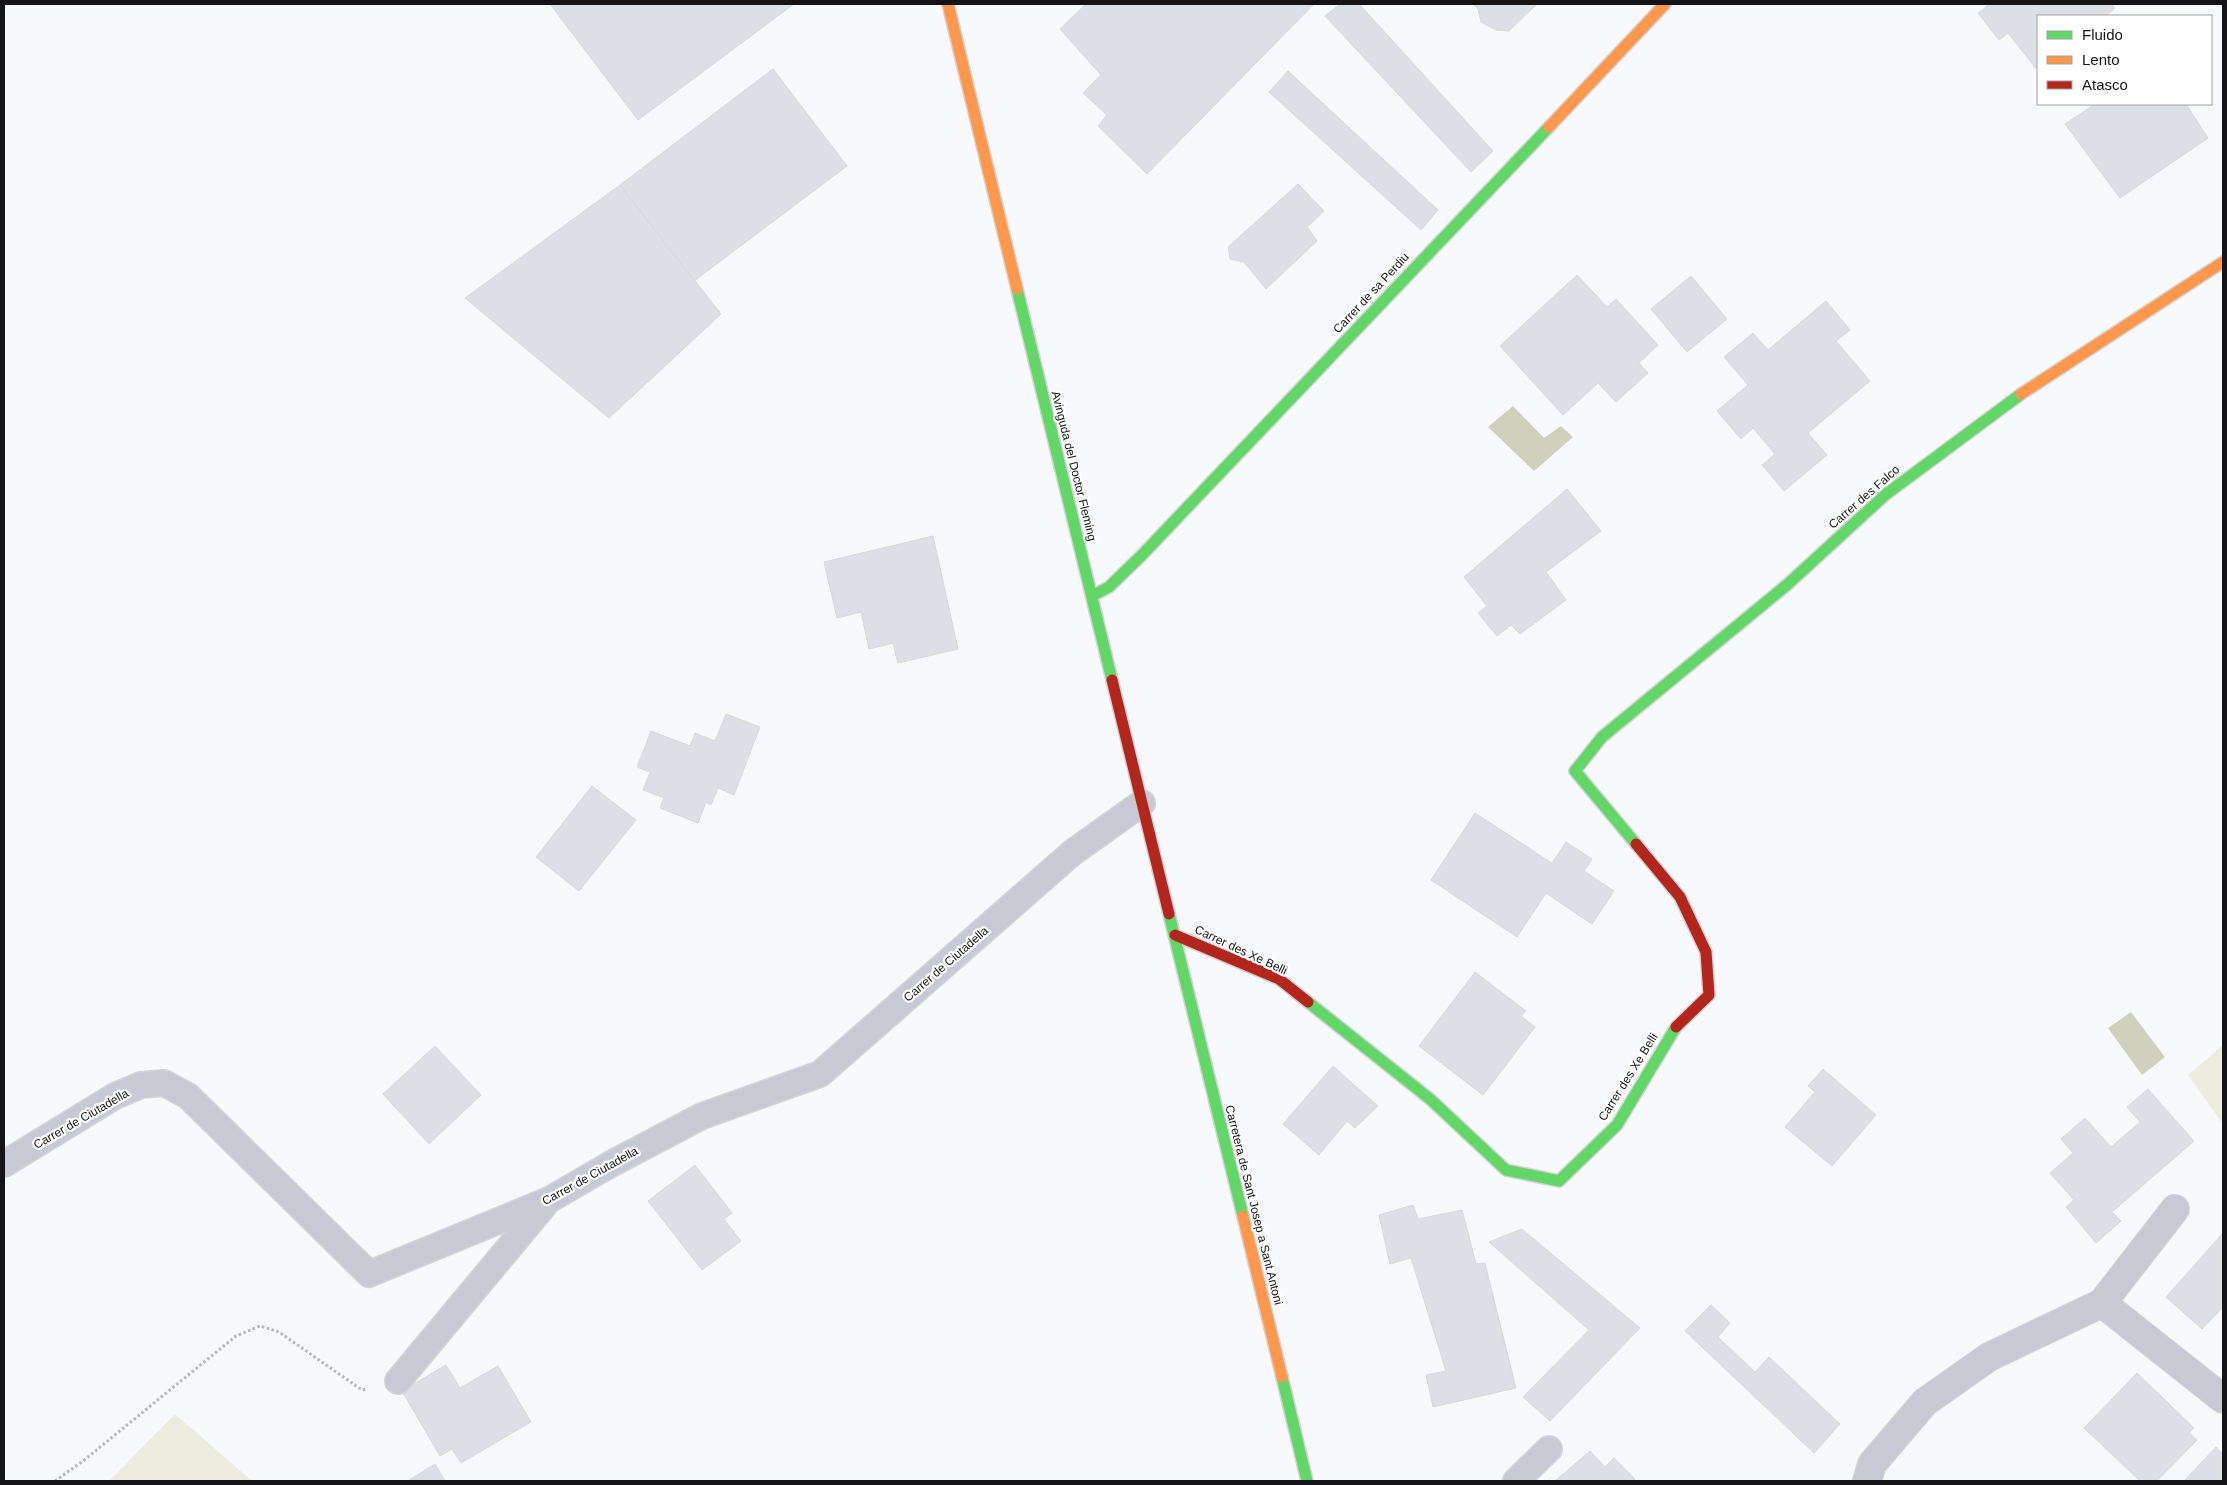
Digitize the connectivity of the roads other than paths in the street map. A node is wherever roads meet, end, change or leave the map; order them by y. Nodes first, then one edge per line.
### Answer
1 (948, 4) edge
2 (1664, 4) edge
3 (2223, 262) edge
4 (1092, 596) junction
5 (1575, 771) joint
6 (1142, 803) junction
7 (1175, 935) junction
8 (4, 1164) edge
9 (549, 1200) junction
10 (2175, 1209) dead end
11 (2102, 1303) junction
12 (398, 1381) road end
13 (2223, 1399) edge
14 (1549, 1449) dead end
15 (1307, 1481) edge
16 (1516, 1481) edge
17 (1867, 1481) edge

1 - 4 street, Avinguda del Doctor Fleming
2 - 4 street, Carrer de sa Perdiu
3 - 5 street, Carrer des Falco
4 - 6 street, Avinguda del Doctor Fleming
5 - 7 street, Carrer des Xe Belli
6 - 7 street, Avinguda del Doctor Fleming
6 - 9 lane, Carrer de Ciutadella
7 - 15 street, Carretera de Sant Josep a Sant Antoni
8 - 9 lane, Carrer de Ciutadella
9 - 12 lane
10 - 11 street
11 - 13 street
11 - 17 street
14 - 16 lane

